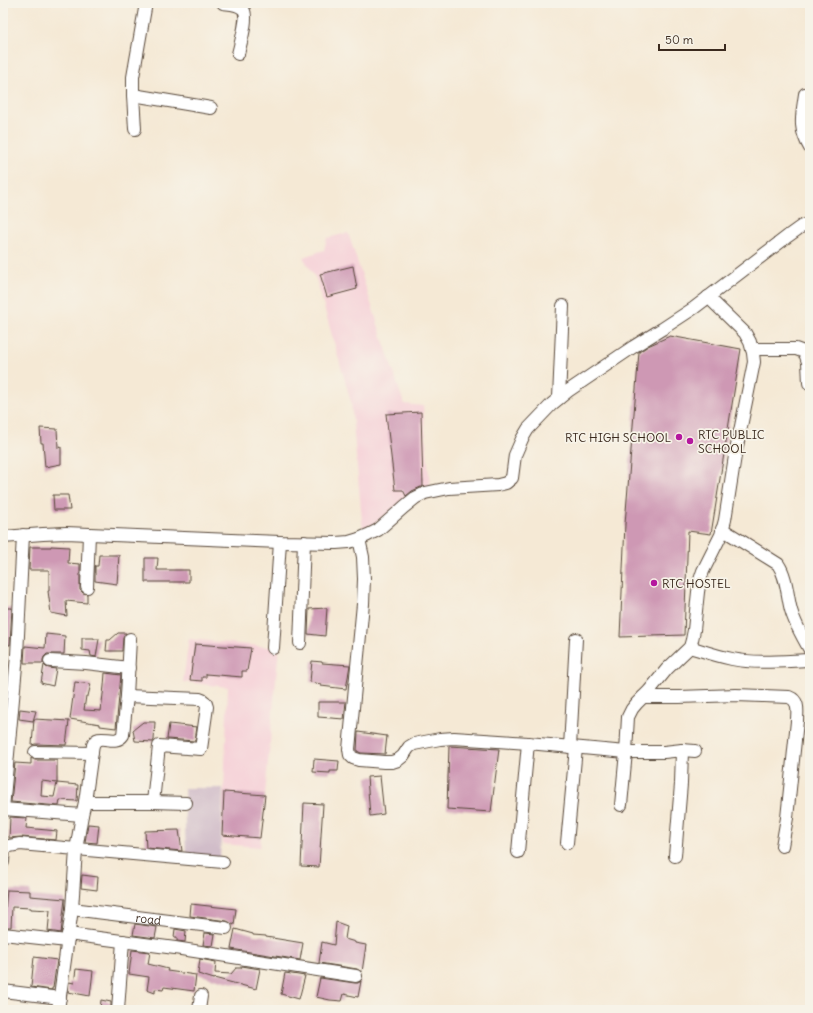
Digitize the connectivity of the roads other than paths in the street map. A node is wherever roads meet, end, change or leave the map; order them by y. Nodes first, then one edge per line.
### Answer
1 (146, 3) edge
2 (223, 3) edge
3 (238, 54) dead end
4 (805, 94) dead end
5 (132, 95) junction
6 (211, 108) dead end
7 (135, 129) dead end
8 (810, 148) edge
9 (810, 223) edge
10 (708, 297) junction
11 (563, 306) dead end
12 (752, 349) junction
13 (809, 383) edge
14 (559, 398) junction
15 (722, 530) junction
16 (89, 534) junction
17 (23, 535) junction
18 (3, 537) edge
19 (359, 539) junction
20 (280, 542) junction
21 (304, 542) junction
22 (87, 588) dead end
23 (130, 639) dead end
24 (576, 639) dead end
25 (300, 643) dead end
26 (690, 647) junction
27 (273, 648) dead end
28 (810, 650) edge
29 (810, 660) edge
30 (50, 661) dead end
31 (129, 668) junction
32 (127, 696) junction
33 (643, 697) junction
34 (528, 743) junction
35 (573, 747) junction
36 (682, 750) junction
37 (694, 750) dead end
38 (35, 752) dead end
39 (626, 752) junction
40 (92, 753) junction
41 (85, 802) junction
42 (153, 802) junction
43 (186, 803) dead end
44 (621, 805) dead end
45 (3, 809) edge
46 (82, 815) junction
47 (567, 843) dead end
48 (782, 846) dead end
49 (76, 850) junction
50 (518, 852) dead end
51 (675, 856) dead end
52 (3, 862) edge
53 (223, 862) dead end
54 (72, 909) junction
55 (226, 928) dead end
56 (3, 934) edge
57 (68, 937) junction
58 (124, 941) junction
59 (356, 976) dead end
60 (3, 991) edge
61 (201, 996) dead end
62 (59, 1004) edge
63 (118, 1010) edge
64 (199, 1010) edge

1 - 5 street
2 - 3 street
4 - 8 street
5 - 6 street
5 - 7 street
9 - 10 street
10 - 12 street
10 - 14 street
11 - 14 street
12 - 13 street
12 - 15 street
14 - 19 street
15 - 26 street
15 - 28 street
16 - 17 street
16 - 20 street
16 - 22 street
17 - 18 street
17 - 45 street
19 - 21 street
19 - 34 street
20 - 21 street
20 - 27 street
21 - 25 street
23 - 31 street
24 - 35 street
26 - 29 street
26 - 33 street
30 - 31 street
31 - 32 street
32 - 40 street
32 - 42 street
33 - 39 street
33 - 48 street
34 - 35 street
34 - 50 street
35 - 39 street
35 - 47 street
36 - 37 street
36 - 39 street
36 - 51 street
38 - 40 street
39 - 44 street
40 - 41 street
41 - 42 street
41 - 46 street
42 - 43 street
45 - 46 street
46 - 49 street
49 - 52 street
49 - 53 street
49 - 54 street
54 - 55 street, road
54 - 57 street
56 - 57 street
57 - 58 street
57 - 62 street
58 - 59 street
58 - 63 street
60 - 62 street
61 - 64 street

